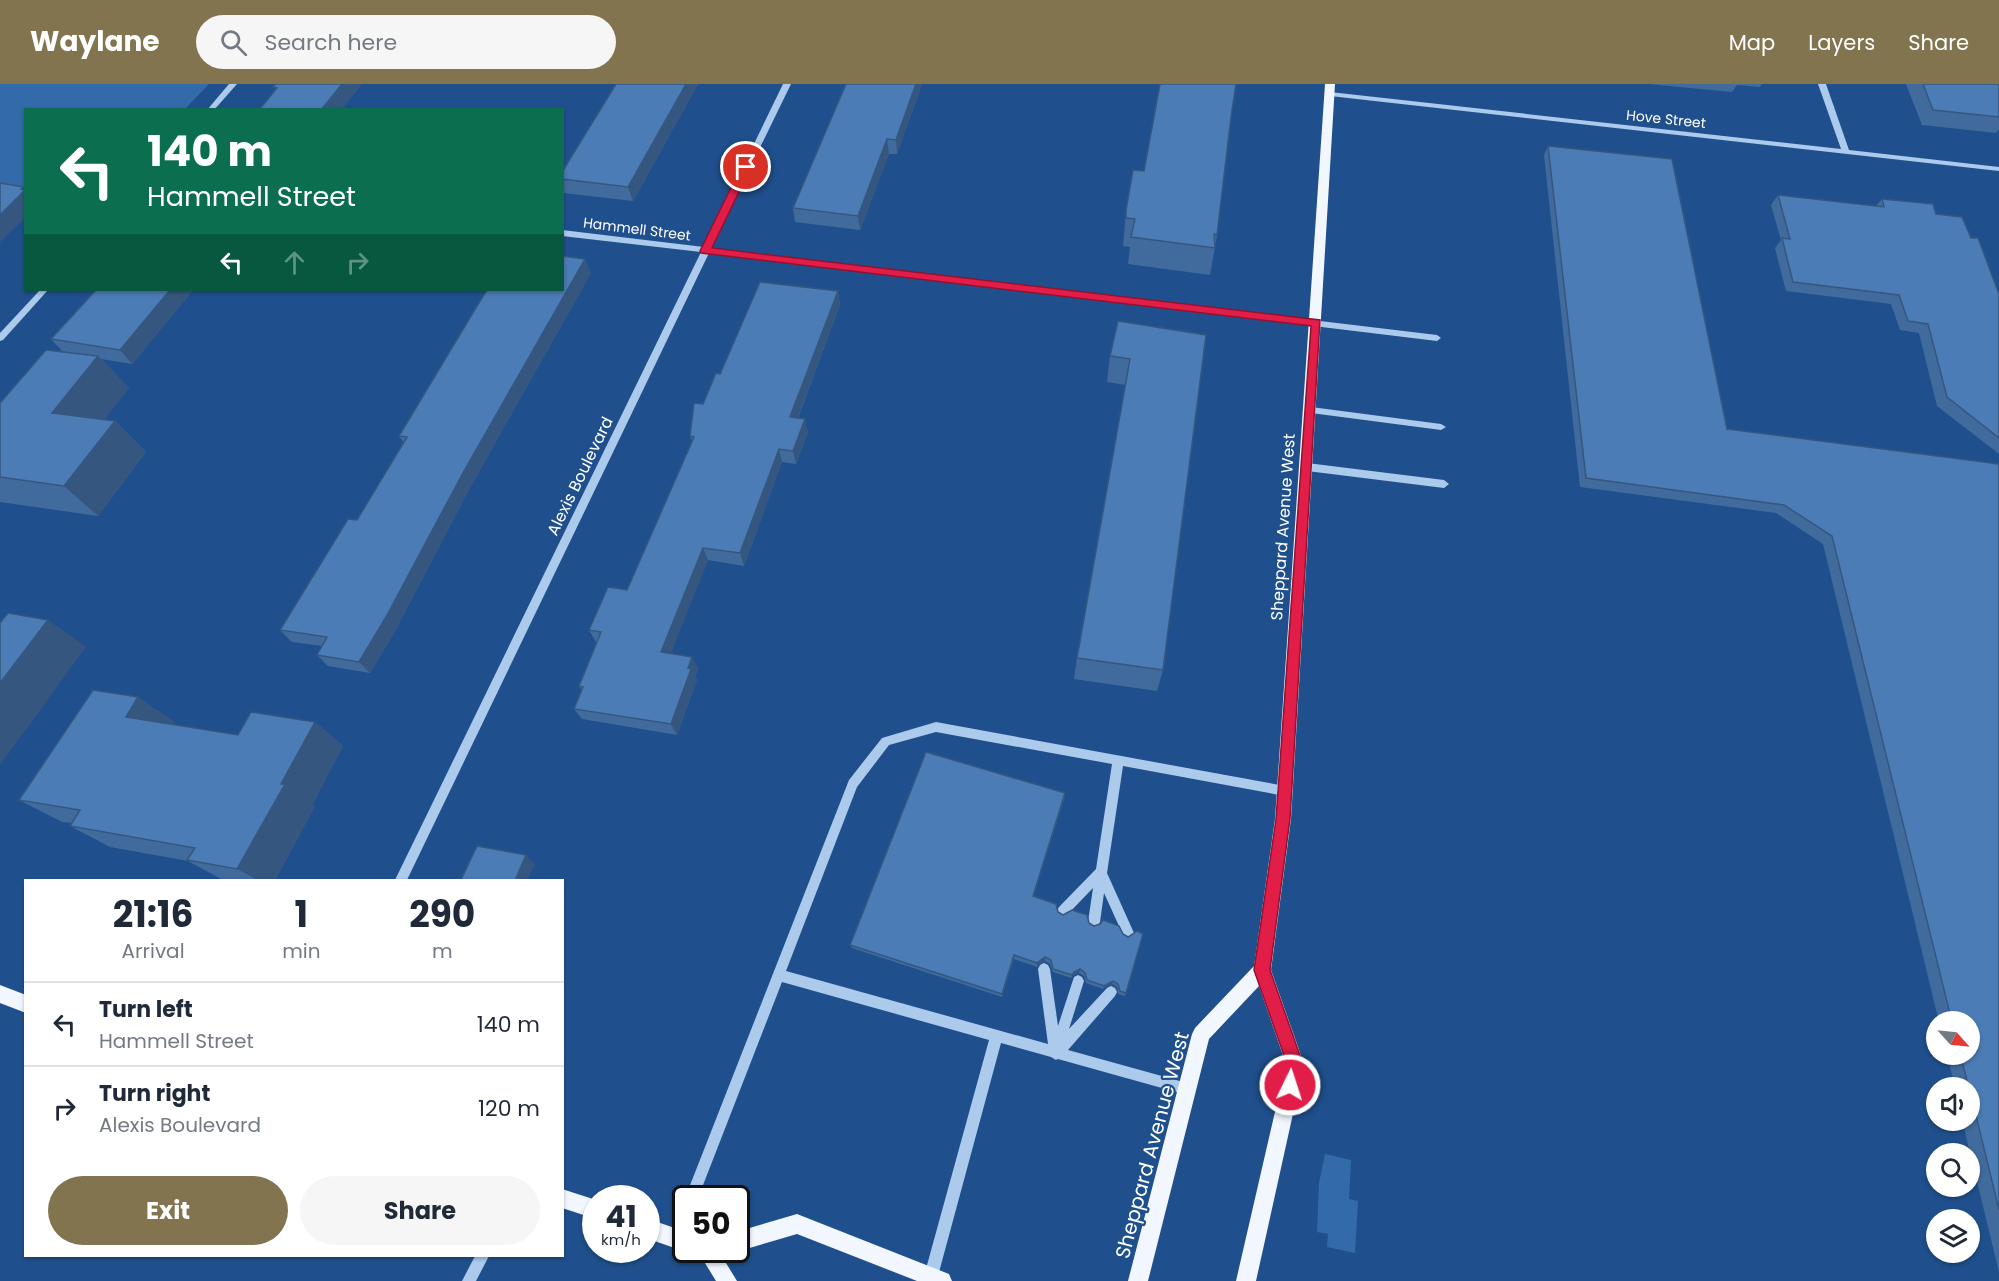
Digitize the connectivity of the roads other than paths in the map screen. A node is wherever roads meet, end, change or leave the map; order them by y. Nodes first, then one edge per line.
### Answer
1 (233, 84) edge
2 (787, 84) edge
3 (1822, 84) edge
4 (1330, 89) edge
5 (212, 108) edge
6 (1846, 152) junction
7 (1999, 169) edge
8 (564, 233) edge
9 (705, 251) junction
10 (43, 291) edge
11 (1316, 323) junction
12 (0, 338) edge
13 (1437, 338) dead end
14 (1311, 410) junction
15 (1441, 427) dead end
16 (1307, 467) junction
17 (1444, 484) dead end
18 (1118, 760) junction
19 (1285, 790) junction
20 (1101, 872) junction
21 (401, 879) edge
22 (1063, 911) dead end
23 (1094, 922) dead end
24 (1128, 933) dead end
25 (1044, 969) edge
26 (1262, 970) junction
27 (779, 975) junction
28 (1078, 981) edge
29 (1111, 992) edge
30 (0, 994) edge
31 (24, 1003) edge
32 (996, 1037) junction
33 (1056, 1054) junction
34 (1187, 1089) junction
35 (697, 1185) edge
36 (564, 1199) edge
37 (582, 1205) edge
38 (750, 1238) edge
39 (481, 1257) edge
40 (715, 1263) edge
41 (936, 1279) edge
42 (469, 1281) edge
43 (727, 1281) edge
44 (1138, 1281) edge
45 (1246, 1281) edge

1 - 5 street
2 - 9 street, Alexis Boulevard
3 - 6 street
4 - 6 street, Hove Street
4 - 11 main road, Sheppard Avenue West
6 - 7 street, Hove Street
8 - 9 street, Hammell Street
9 - 11 street, Hammell Street
9 - 21 street, Alexis Boulevard
10 - 12 street
11 - 13 street, Hammell Street
11 - 14 main road, Sheppard Avenue West
14 - 15 street
14 - 16 main road, Sheppard Avenue West
16 - 17 street
16 - 19 main road, Sheppard Avenue West
18 - 19 street
18 - 20 street
18 - 27 street
19 - 26 main road, Sheppard Avenue West
20 - 22 street
20 - 23 street
20 - 24 street
25 - 33 street
26 - 34 main road, Sheppard Avenue West
26 - 45 main road, Sheppard Avenue West
27 - 32 street
27 - 35 street
28 - 33 street
29 - 33 street
30 - 31 main road
32 - 33 street
32 - 41 street
33 - 34 street
34 - 44 main road, Sheppard Avenue West
36 - 37 main road
38 - 41 main road
39 - 42 street
40 - 43 main road

